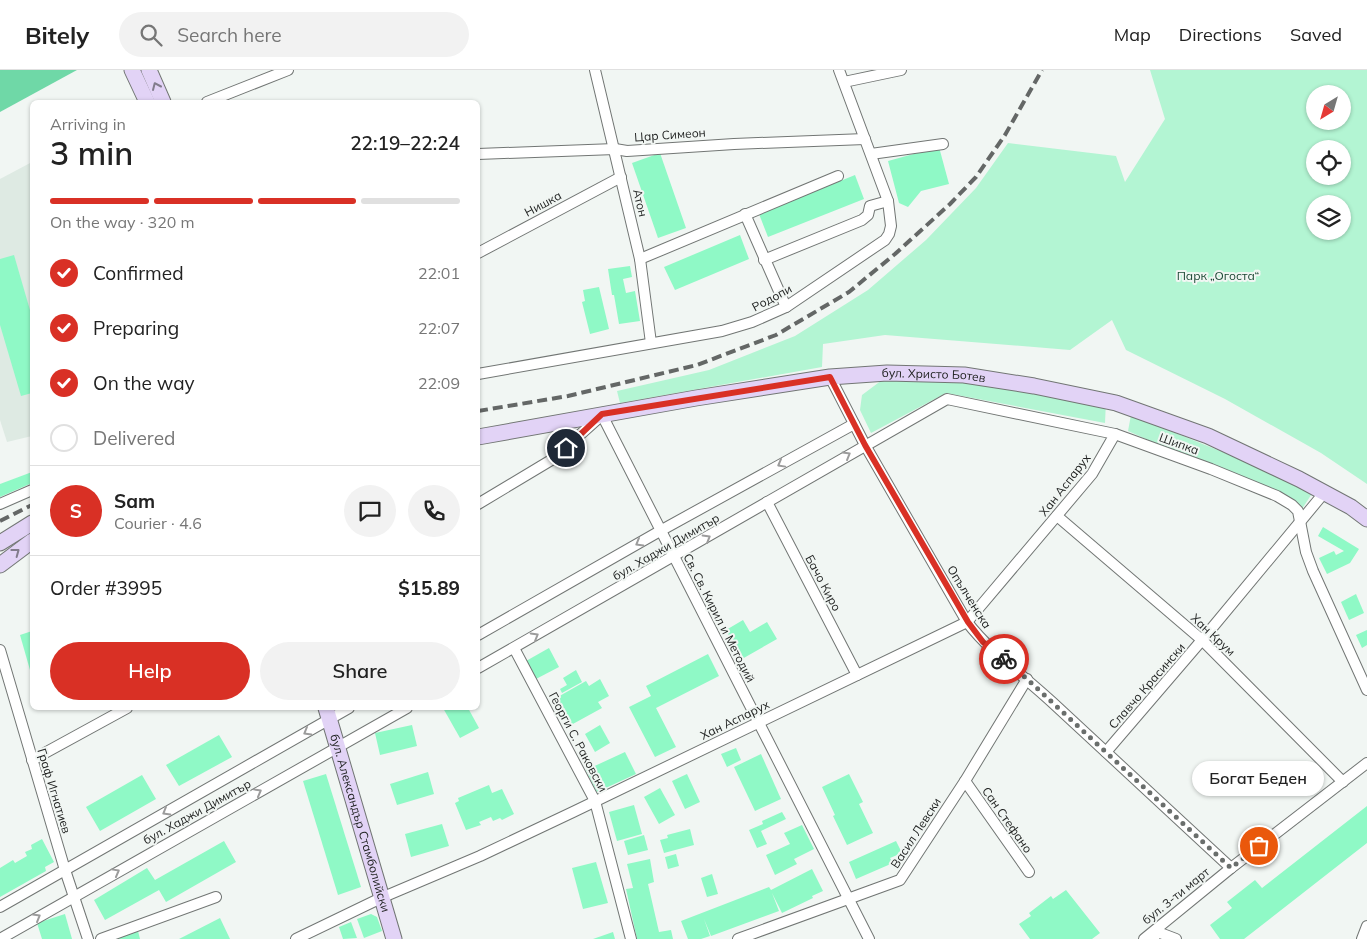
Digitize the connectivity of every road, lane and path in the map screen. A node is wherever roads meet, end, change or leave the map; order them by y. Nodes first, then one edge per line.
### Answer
1 (132, 70) edge
2 (149, 70) edge
3 (288, 70) edge
4 (595, 70) edge
5 (839, 70) edge
6 (901, 70) edge
7 (844, 82) junction
8 (146, 100) edge
9 (163, 100) edge
10 (212, 100) edge
11 (865, 139) junction
12 (943, 144) dead end
13 (615, 149) junction
14 (480, 154) edge
15 (871, 154) junction
16 (838, 176) dead end
17 (621, 177) junction
18 (888, 201) junction
19 (745, 214) junction
20 (480, 252) edge
21 (640, 259) junction
22 (764, 260) junction
23 (786, 307) junction
24 (651, 343) junction
25 (480, 374) edge
26 (830, 377) junction
27 (602, 414) junction
28 (854, 424) junction
29 (1115, 434) junction
30 (480, 437) edge
31 (865, 445) junction
32 (30, 491) edge
33 (1324, 492) junction
34 (767, 502) junction
35 (480, 503) edge
36 (0, 504) edge
37 (1057, 516) junction
38 (1367, 519) edge
39 (1302, 521) junction
40 (30, 524) edge
41 (660, 531) junction
42 (30, 542) edge
43 (0, 543) edge
44 (674, 557) junction
45 (0, 565) edge
46 (968, 622) junction
47 (480, 633) edge
48 (1202, 640) junction
49 (514, 648) junction
50 (0, 650) edge
51 (480, 667) edge
52 (857, 675) junction
53 (1027, 679) junction
54 (1367, 690) edge
55 (123, 710) edge
56 (341, 710) edge
57 (403, 710) edge
58 (328, 713) edge
59 (758, 722) junction
60 (338, 746) junction
61 (1106, 752) junction
62 (32, 760) junction
63 (1367, 763) edge
64 (965, 781) junction
65 (1343, 782) junction
66 (595, 801) junction
67 (1231, 868) junction
68 (65, 870) junction
69 (1029, 872) dead end
70 (74, 896) junction
71 (216, 897) dead end
72 (381, 898) junction
73 (849, 900) junction
74 (0, 907) edge
75 (1367, 926) edge
76 (1155, 935) edge
77 (0, 939) edge
78 (88, 939) edge
79 (101, 939) edge
80 (296, 939) edge
81 (394, 939) edge
82 (631, 939) edge
83 (738, 939) edge
84 (868, 939) edge
85 (1144, 939) edge
86 (1176, 939) edge
87 (1362, 939) edge

1 - 8 street
9 -> 2 street
3 - 10 street
4 - 13 street, Атон
5 - 7 street, Родопи
6 - 7 street
7 - 11 street, Родопи
11 - 13 street, Цар Симеон
11 - 15 street, Родопи
12 - 15 street
13 - 14 street, Цар Симеон
13 - 17 street, Атон
15 - 18 street, Родопи
16 - 19 street
17 - 20 street, Нишка
17 - 21 street, Атон
18 - 22 street
18 - 23 street, Родопи
19 - 21 street
19 - 22 street
21 - 24 street, Атон
22 - 23 street
23 - 24 street, Родопи
24 - 25 street, Родопи
26 - 27 street, бул. Христо Ботев
26 - 28 street, Опълченска
26 - 33 street, бул. Христо Ботев
27 - 30 street, бул. Христо Ботев
27 - 35 street
27 - 41 street, Св. Св. Кирил и Методий
28 - 31 street, Опълченска
28 -> 41 street, бул. Хаджи Димитър
29 - 31 street, Шипка
29 - 37 street, Хан Аспарух
29 - 39 street, Шипка
34 -> 31 street, бул. Хаджи Димитър
31 - 46 street, Опълченска
32 - 36 street
33 - 38 street, бул. Христо Ботев
33 - 39 street, Славчо Красински
44 -> 34 street, бул. Хаджи Димитър
34 - 52 street, Бачо Киро
37 - 46 street, Хан Аспарух
37 - 48 street, Хан Крум
39 - 48 street, Славчо Красински
39 - 54 street
40 - 43 street
41 - 44 street, Св. Св. Кирил и Методий
41 -> 47 street, бул. Хаджи Димитър
45 -> 42 street
49 -> 44 street, бул. Хаджи Димитър
44 - 59 street, Св. Св. Кирил и Методий
46 - 52 street, Хан Аспарух
46 - 53 street, Опълченска
48 - 61 street, Славчо Красински
48 - 65 street, Хан Крум
49 - 51 street, бул. Хаджи Димитър
49 - 66 street, Георги С. Раковски
50 - 62 street, Граф Игнатиев
52 - 59 street, Хан Аспарух
53 - 61 street, Опълченска
53 - 64 street, Васил Левски
55 - 62 street
56 - 58 street, бул. Хаджи Димитър
57 - 60 street, бул. Хаджи Димитър
58 - 60 street, бул. Александър Стамболийски
58 -> 68 street, бул. Хаджи Димитър
59 - 66 street, Хан Аспарух
59 - 73 street, Св. Св. Кирил и Методий
70 -> 60 street, бул. Хаджи Димитър
60 - 72 street, бул. Александър Стамболийски
61 - 67 street, Опълченска
62 - 68 street, Граф Игнатиев
63 - 65 street, бул. 3-ти март
64 - 69 street, Сан Стефано
64 - 73 street, Васил Левски
65 - 67 street, бул. 3-ти март
66 - 72 street, Хан Аспарух
66 - 82 street, Георги С. Раковски
67 - 76 street, бул. 3-ти март
68 - 70 street, Граф Игнатиев
68 - 74 street, бул. Хаджи Димитър
77 -> 70 street, бул. Хаджи Димитър
70 - 78 street, Граф Игнатиев
71 - 79 street
72 - 80 street, Хан Аспарух
72 - 81 street, бул. Александър Стамболийски
73 - 83 street, Васил Левски
73 - 84 street, Св. Св. Кирил и Методий
75 - 87 street
76 - 85 street, бул. 3-ти март
76 - 86 street

